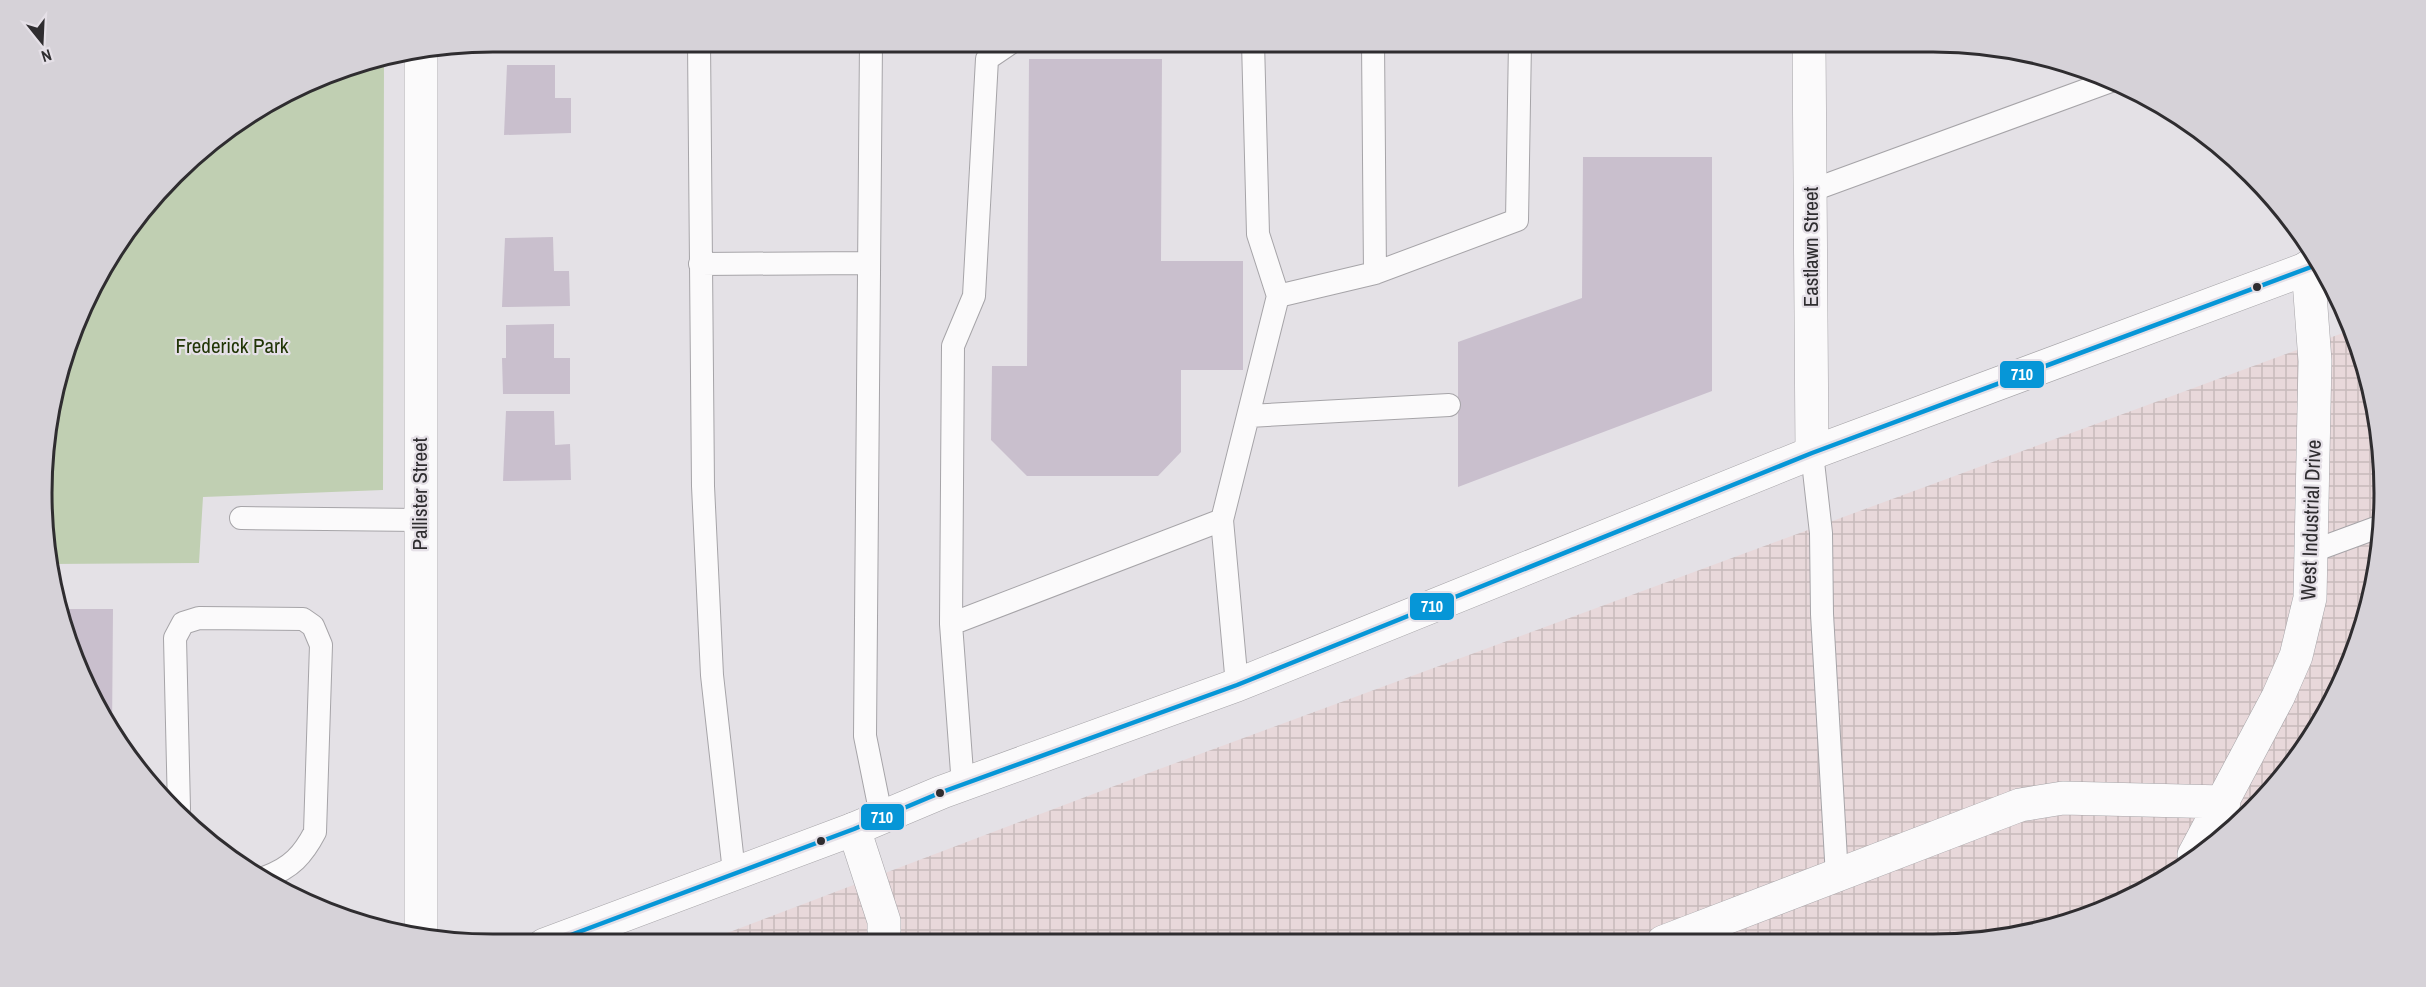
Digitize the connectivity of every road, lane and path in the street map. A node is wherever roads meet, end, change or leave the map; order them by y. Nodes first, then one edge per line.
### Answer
1 (699, 52) edge
2 (871, 52) edge
3 (997, 52) edge
4 (1253, 52) edge
5 (1373, 52) edge
6 (1520, 52) edge
7 (1809, 52) edge
8 (421, 59) edge
9 (2099, 85) edge
10 (1810, 191) junction
11 (2307, 261) edge
12 (868, 263) junction
13 (700, 264) junction
14 (2312, 270) edge
15 (1375, 273) junction
16 (1278, 296) junction
17 (1449, 405) dead end
18 (1249, 416) junction
19 (1812, 453) junction
20 (242, 518) dead end
21 (420, 520) junction
22 (1222, 520) junction
23 (2372, 529) edge
24 (2313, 551) junction
25 (951, 624) junction
26 (1237, 686) junction
27 (963, 786) junction
28 (179, 802) edge
29 (2224, 802) junction
30 (868, 822) junction
31 (2201, 843) edge
32 (734, 872) junction
33 (272, 875) edge
34 (1837, 877) junction
35 (421, 928) edge
36 (573, 934) edge
37 (884, 934) edge
38 (1684, 934) edge

1 - 13 lane
2 - 12 lane
3 - 25 lane
4 - 16 lane
5 - 15 lane
6 - 15 lane
7 - 10 street, Eastlawn Street
8 - 21 street, Pallister Street
9 - 10 lane
10 - 19 street, Eastlawn Street
11 - 19 street
12 - 13 lane
12 - 30 lane
13 - 32 lane
14 - 24 street, West Industrial Drive
15 - 16 lane
16 - 18 lane
17 - 18 lane
18 - 22 lane
19 - 26 street
19 - 34 lane
20 - 21 lane
21 - 35 street, Pallister Street
22 - 25 lane
22 - 26 lane
23 - 24 lane
24 - 29 street, West Industrial Drive
25 - 27 lane
26 - 27 street
27 - 30 street
28 - 33 lane
29 - 31 street, West Industrial Drive
29 - 34 street
30 - 32 street
30 - 37 street
32 - 36 street
34 - 38 street

